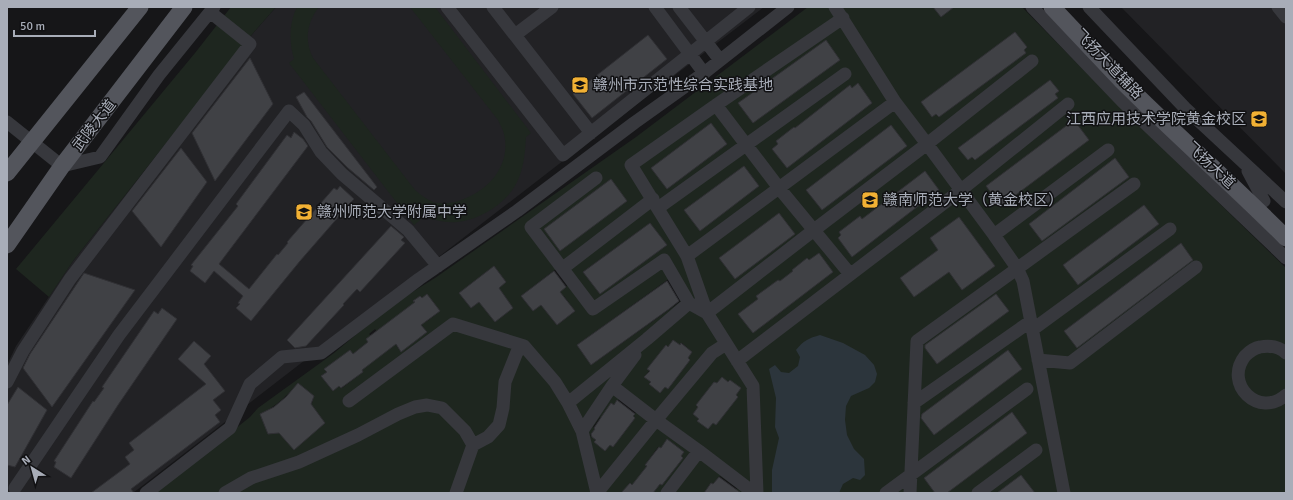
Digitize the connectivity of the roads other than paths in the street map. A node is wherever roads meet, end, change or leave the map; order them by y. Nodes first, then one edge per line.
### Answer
1 (140, 7) edge
2 (184, 7) edge
3 (447, 7) edge
4 (493, 7) edge
5 (552, 7) edge
6 (655, 7) edge
7 (679, 7) edge
8 (749, 7) edge
9 (788, 7) edge
10 (835, 7) edge
11 (1032, 7) edge
12 (1052, 7) edge
13 (1068, 7) edge
14 (1089, 7) edge
15 (212, 9) edge
16 (843, 18) junction
17 (515, 35) junction
18 (706, 41) junction
19 (690, 54) junction
20 (720, 60) junction
21 (1032, 61) dead end
22 (704, 72) junction
23 (845, 74) dead end
24 (895, 102) junction
25 (1068, 104) dead end
26 (716, 105) junction
27 (7, 122) edge
28 (590, 133) junction
29 (31, 143) junction
30 (928, 144) junction
31 (746, 145) junction
32 (1108, 150) dead end
33 (1184, 160) junction
34 (1242, 160) junction
35 (62, 166) junction
36 (7, 173) edge
37 (596, 178) dead end
38 (1230, 183) junction
39 (1134, 184) dead end
40 (779, 188) junction
41 (961, 190) junction
42 (1264, 201) junction
43 (1286, 202) edge
44 (656, 203) junction
45 (1286, 222) edge
46 (1170, 229) dead end
47 (814, 230) junction
48 (994, 235) junction
49 (1286, 238) edge
50 (7, 245) edge
51 (687, 256) junction
52 (1286, 258) edge
53 (438, 266) junction
54 (563, 268) junction
55 (1017, 268) junction
56 (1196, 268) dead end
57 (850, 274) junction
58 (689, 303) junction
59 (707, 313) junction
60 (1032, 326) junction
61 (647, 339) junction
62 (726, 344) junction
63 (524, 346) junction
64 (1286, 353) edge
65 (1038, 360) junction
66 (737, 361) junction
67 (7, 382) edge
68 (612, 386) junction
69 (1027, 389) dead end
70 (1286, 396) edge
71 (349, 401) dead end
72 (568, 403) junction
73 (914, 403) junction
74 (656, 420) junction
75 (582, 430) junction
76 (473, 445) junction
77 (1036, 450) dead end
78 (700, 451) junction
79 (911, 474) junction
80 (14, 488) edge
81 (146, 493) edge
82 (225, 493) edge
83 (456, 493) edge
84 (597, 493) edge
85 (668, 493) edge
86 (756, 493) edge
87 (886, 493) edge
88 (910, 493) edge
89 (978, 493) edge
90 (1064, 493) edge

1 - 29 main road
2 - 35 main road, 武陵大道
3 - 28 street
4 - 17 street
5 - 17 street
6 - 19 street
7 - 18 street
8 - 18 street
9 - 20 street
10 - 16 street
11 - 33 street, 飞扬大道辅路
12 - 38 main road, 飞扬大道
13 - 42 main road, 飞扬大道
14 - 34 street, 飞扬大道辅路
15 - 35 street
15 - 67 street
16 - 24 street
16 - 26 street
17 - 28 street
18 - 19 street
18 - 20 street
19 - 22 street
19 - 28 street
20 - 22 street
21 - 30 street
22 - 53 street
23 - 31 street
24 - 30 street
24 - 40 street
25 - 41 street
26 - 31 street
26 - 44 street
27 - 29 street
29 - 35 street
29 - 36 main road
30 - 41 street
30 - 47 street
31 - 40 street
31 - 44 street
32 - 48 street
33 - 38 street
33 - 52 street, 飞扬大道辅路
34 - 42 street
34 - 43 street, 飞扬大道辅路
35 - 50 main road, 武陵大道
37 - 54 street
38 - 49 main road, 飞扬大道
39 - 55 street
40 - 47 street
40 - 51 street
41 - 48 street
41 - 57 street
42 - 45 main road, 飞扬大道
44 - 51 street
44 - 54 street
46 - 60 street
47 - 57 street
47 - 59 street
48 - 55 street
51 - 59 street
53 - 80 street
53 - 81 street
54 - 58 street
55 - 60 street
55 - 73 street
56 - 65 street
57 - 66 street
58 - 59 street
58 - 61 street
59 - 62 street
60 - 65 street
60 - 73 street
61 - 68 street
61 - 72 street
62 - 66 street
62 - 74 street
63 - 71 street
63 - 72 street
63 - 76 street
64 - 70 street
65 - 90 street
66 - 86 street
68 - 74 street
68 - 75 street
69 - 79 street
72 - 75 street
73 - 79 street
74 - 78 street
74 - 84 street
75 - 84 street
76 - 82 street
76 - 83 street
77 - 89 street
78 - 85 street
78 - 86 street
79 - 87 street
79 - 88 street

